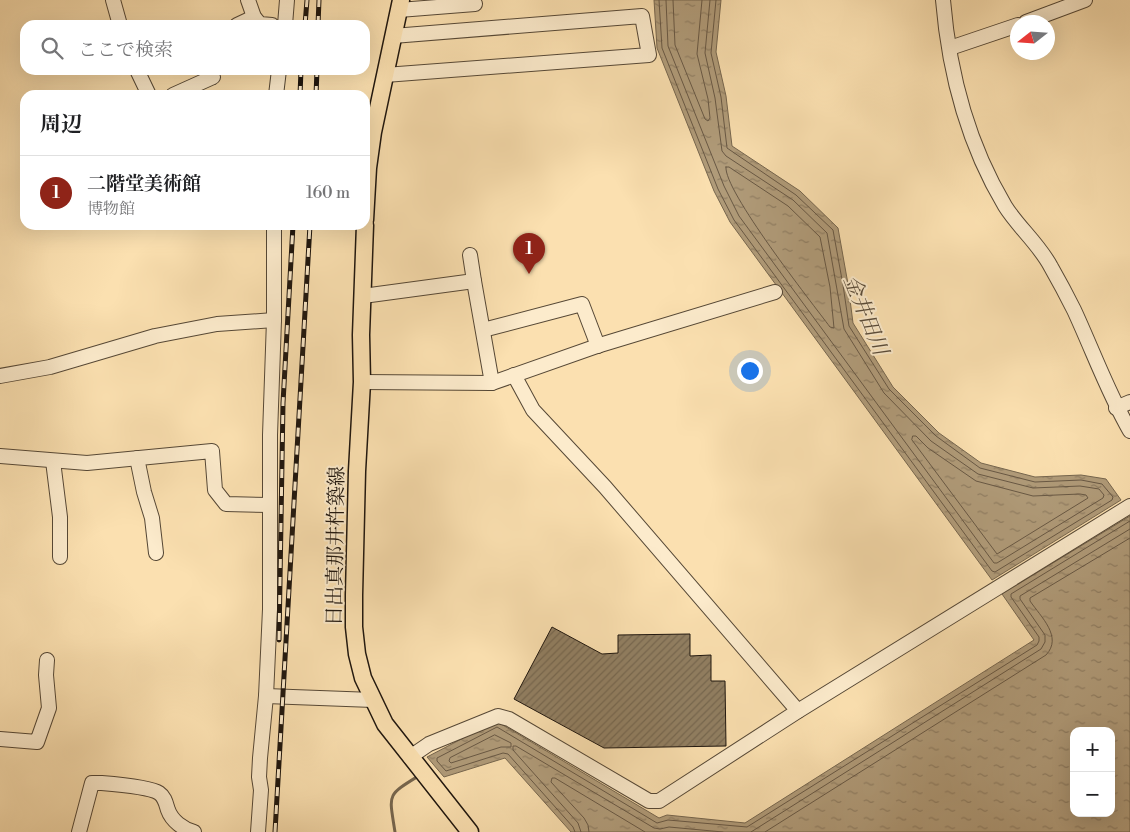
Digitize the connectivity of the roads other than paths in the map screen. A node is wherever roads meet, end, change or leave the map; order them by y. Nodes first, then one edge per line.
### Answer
1 (113, 0) edge
2 (248, 0) edge
3 (287, 0) edge
4 (943, 0) edge
5 (1085, 0) edge
6 (475, 4) dead end
7 (400, 5) edge
8 (1045, 15) edge
9 (254, 17) junction
10 (119, 20) edge
11 (248, 20) edge
12 (257, 20) edge
13 (285, 20) edge
14 (1010, 28) edge
15 (393, 36) junction
16 (950, 48) junction
17 (139, 75) edge
18 (278, 75) edge
19 (384, 75) junction
20 (213, 77) dead end
21 (147, 90) edge
22 (184, 90) edge
23 (277, 90) edge
24 (370, 156) edge
25 (274, 230) edge
26 (365, 230) edge
27 (470, 255) dead end
28 (474, 281) junction
29 (775, 292) dead end
30 (363, 296) junction
31 (274, 320) junction
32 (483, 330) junction
33 (598, 346) junction
34 (514, 375) junction
35 (0, 376) edge
36 (362, 382) junction
37 (492, 383) junction
38 (1130, 402) edge
39 (1116, 408) junction
40 (1130, 431) edge
41 (0, 456) edge
42 (137, 458) junction
43 (53, 461) junction
44 (270, 504) junction
45 (1130, 506) edge
46 (156, 553) dead end
47 (60, 557) dead end
48 (47, 660) dead end
49 (266, 696) junction
50 (373, 700) junction
51 (798, 711) junction
52 (0, 739) edge
53 (410, 757) junction
54 (79, 832) edge
55 (194, 832) edge
56 (258, 832) edge
57 (470, 832) edge

1 - 10 street
2 - 9 street
3 - 13 street
4 - 16 street
5 - 8 street
6 - 7 street
7 - 15 main road
9 - 11 street
9 - 12 street
14 - 16 street
15 - 19 main road
15 - 19 street
16 - 39 street
17 - 21 street
18 - 23 street
19 - 24 main road
20 - 22 street
25 - 31 street
26 - 30 main road, 日出真那井杵築線
27 - 28 street
28 - 30 street
28 - 32 street
29 - 33 street
30 - 36 main road, 日出真那井杵築線
31 - 35 street
31 - 44 street
32 - 33 street
32 - 37 street
33 - 34 street
34 - 37 street
34 - 51 street
36 - 37 street
36 - 50 main road, 日出真那井杵築線
38 - 39 street
39 - 40 street
41 - 43 street
42 - 43 street
42 - 44 street
42 - 46 street
43 - 47 street
44 - 49 street
45 - 51 street
48 - 52 street
49 - 50 street
49 - 56 street
50 - 53 main road, 日出真那井杵築線
51 - 53 street
53 - 57 main road, 日出真那井杵築線
54 - 55 street

